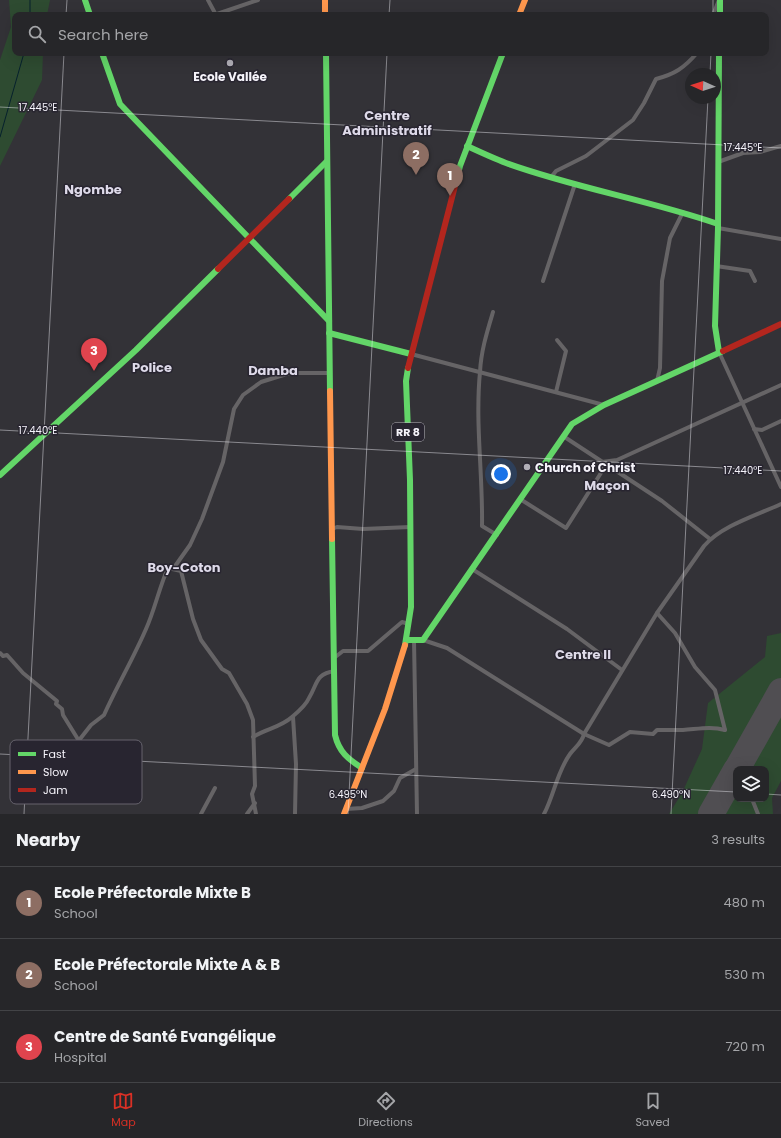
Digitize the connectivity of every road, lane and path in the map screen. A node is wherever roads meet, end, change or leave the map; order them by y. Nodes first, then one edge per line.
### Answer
1 (85, 0) edge
2 (208, 0) edge
3 (258, 0) edge
4 (325, 0) edge
5 (525, 0) edge
6 (720, 0) edge
7 (89, 12) edge
8 (214, 12) edge
9 (224, 12) edge
10 (325, 12) edge
11 (520, 12) edge
12 (714, 12) edge
13 (720, 12) edge
14 (103, 56) edge
15 (326, 56) edge
16 (502, 56) edge
17 (694, 56) edge
18 (720, 56) edge
19 (466, 146) junction
20 (781, 146) edge
21 (326, 162) junction
22 (718, 162) junction
23 (552, 176) junction
24 (575, 184) junction
25 (683, 212) junction
26 (718, 226) junction
27 (251, 238) junction
28 (781, 239) edge
29 (716, 266) junction
30 (543, 281) dead end
31 (755, 281) dead end
32 (493, 312) dead end
33 (328, 321) junction
34 (781, 324) edge
35 (329, 333) junction
36 (557, 340) dead end
37 (719, 352) junction
38 (411, 354) junction
39 (480, 372) junction
40 (329, 373) junction
41 (657, 381) junction
42 (781, 385) edge
43 (556, 392) junction
44 (742, 403) junction
45 (604, 405) junction
46 (781, 421) edge
47 (754, 429) junction
48 (563, 436) junction
49 (602, 462) junction
50 (606, 465) junction
51 (0, 475) edge
52 (781, 487) edge
53 (520, 499) junction
54 (781, 504) edge
55 (410, 527) junction
56 (332, 529) junction
57 (497, 535) junction
58 (710, 539) junction
59 (173, 569) junction
60 (472, 570) junction
61 (657, 613) junction
62 (409, 624) junction
63 (407, 640) junction
64 (414, 640) junction
65 (422, 640) junction
66 (0, 653) edge
67 (334, 658) junction
68 (622, 670) junction
69 (335, 671) junction
70 (293, 717) junction
71 (584, 734) junction
72 (253, 737) junction
73 (78, 740) edge
74 (80, 740) edge
75 (362, 768) junction
76 (416, 769) junction
77 (216, 788) dead end
78 (753, 802) edge
79 (255, 803) junction
80 (345, 812) edge
81 (201, 814) edge
82 (247, 814) edge
83 (256, 814) edge
84 (295, 814) edge
85 (417, 814) edge
86 (544, 814) edge
87 (758, 814) edge

1 - 7 street
2 - 8 street
3 - 9 street
4 - 10 street
5 - 11 street
6 - 12 street
6 - 13 street
14 - 27 street
15 - 21 street
16 - 19 street, RR 8
17 - 23 street
18 - 22 street
19 - 23 street
19 - 38 street, RR 8
20 - 22 street
21 - 27 street
21 - 33 street
22 - 26 street
23 - 24 street
24 - 25 street
24 - 30 street
25 - 26 street
25 - 41 street
26 - 28 street
26 - 29 street
27 - 33 street
27 - 51 street
29 - 31 street
29 - 37 street
32 - 39 street
33 - 35 street
34 - 37 street
35 - 38 street
35 - 40 street
36 - 43 street
37 - 41 street
37 - 44 street
38 - 39 street
38 - 55 street, RR 8
39 - 43 street
39 - 57 street
40 - 56 street
40 - 59 street
41 - 45 street
42 - 44 street
43 - 45 street
44 - 47 street
44 - 49 street
45 - 48 street
46 - 47 street
47 - 52 street
48 - 49 street
48 - 53 street
49 - 50 street
50 - 53 street
50 - 58 street
53 - 57 street
54 - 58 street
55 - 56 street
55 - 62 street, RR 8
56 - 67 street
57 - 60 street
58 - 61 street
59 - 72 street
59 - 74 street
60 - 65 street
60 - 68 street
61 - 68 street
61 - 71 street
62 - 63 street, RR 8
62 - 67 street
63 - 64 street
63 - 75 street, RR 8
64 - 65 street
64 - 76 street
65 - 71 street
66 - 73 street
67 - 69 street
68 - 71 street
69 - 70 street
69 - 75 street
70 - 72 street
70 - 84 street
71 - 86 street
72 - 79 street
75 - 80 street, RR 8
76 - 80 street
76 - 85 street
77 - 81 street
78 - 87 street
79 - 82 street
79 - 83 street

